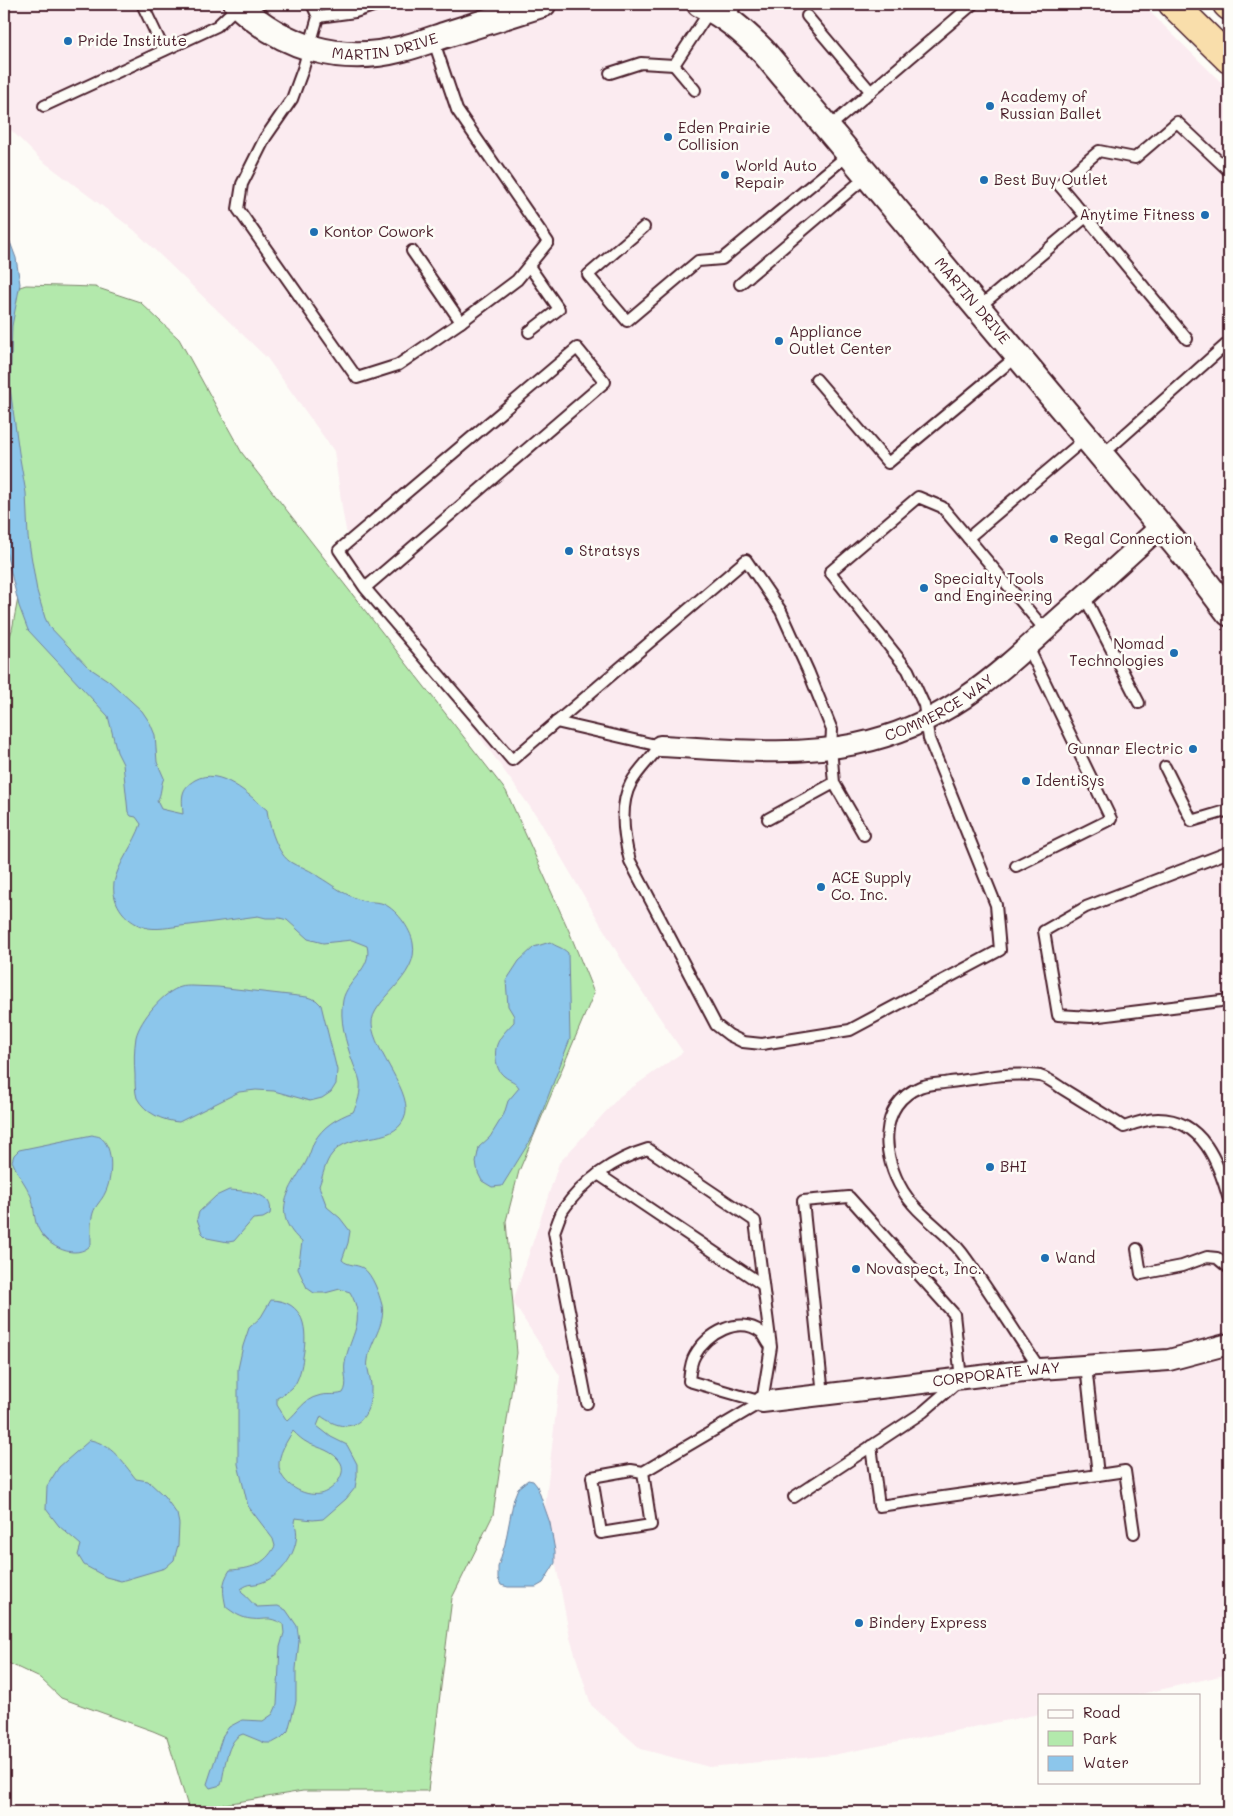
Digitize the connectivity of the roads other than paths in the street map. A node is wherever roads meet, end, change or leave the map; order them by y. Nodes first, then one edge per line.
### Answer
1 (142, 4) edge
2 (238, 4) edge
3 (312, 4) edge
4 (379, 4) edge
5 (543, 4) edge
6 (973, 4) edge
7 (1173, 4) edge
8 (719, 9) edge
9 (807, 16) dead end
10 (318, 17) junction
11 (433, 39) junction
12 (308, 48) junction
13 (164, 50) junction
14 (1229, 59) edge
15 (674, 65) junction
16 (610, 73) dead end
17 (695, 90) dead end
18 (870, 92) junction
19 (44, 106) dead end
20 (828, 128) junction
21 (849, 154) junction
22 (1228, 170) edge
23 (868, 176) junction
24 (1086, 217) junction
25 (644, 228) dead end
26 (412, 251) dead end
27 (529, 266) junction
28 (740, 284) dead end
29 (977, 308) junction
30 (461, 322) junction
31 (529, 332) dead end
32 (1187, 339) dead end
33 (1229, 342) edge
34 (1018, 356) junction
35 (816, 379) dead end
36 (1094, 446) junction
37 (1160, 527) junction
38 (968, 538) junction
39 (365, 588) junction
40 (1084, 596) junction
41 (1227, 605) edge
42 (1046, 631) junction
43 (1028, 647) junction
44 (1139, 703) dead end
45 (926, 721) junction
46 (556, 722) junction
47 (660, 746) junction
48 (831, 747) junction
49 (1165, 767) dead end
50 (834, 783) junction
51 (1229, 810) edge
52 (768, 819) dead end
53 (864, 835) dead end
54 (1229, 852) edge
55 (1016, 866) dead end
56 (1229, 1000) edge
57 (598, 1174) junction
58 (1229, 1200) edge
59 (1137, 1249) dead end
60 (1229, 1268) edge
61 (763, 1285) junction
62 (1229, 1344) edge
63 (771, 1347) junction
64 (1086, 1366) junction
65 (1040, 1369) junction
66 (961, 1379) junction
67 (823, 1395) junction
68 (762, 1402) junction
69 (587, 1403) dead end
70 (871, 1446) junction
71 (643, 1472) junction
72 (1098, 1475) junction
73 (794, 1497) dead end
74 (1134, 1532) dead end

1 - 13 lane
2 - 12 street, MARTIN DRIVE
2 - 13 lane
3 - 10 lane
4 - 10 lane
5 - 11 street, MARTIN DRIVE
6 - 18 lane
7 - 14 highway
8 - 15 lane
8 - 20 street, MARTIN DRIVE
9 - 18 lane
10 - 12 lane
11 - 12 street, MARTIN DRIVE
11 - 27 lane
12 - 30 lane
13 - 19 lane
15 - 16 lane
15 - 17 lane
18 - 20 lane
20 - 21 street, MARTIN DRIVE
21 - 23 street, MARTIN DRIVE
21 - 25 lane
22 - 24 lane
23 - 28 lane
23 - 29 street, MARTIN DRIVE
24 - 29 lane
24 - 32 lane
26 - 30 lane
27 - 30 lane
27 - 31 lane
29 - 34 street, MARTIN DRIVE
33 - 36 lane
34 - 35 lane
34 - 36 street, MARTIN DRIVE
36 - 37 street, MARTIN DRIVE
36 - 38 lane
37 - 40 street, COMMERCE WAY
37 - 41 street, MARTIN DRIVE
38 - 42 lane
38 - 45 lane
39 - 39 lane
39 - 46 lane
40 - 42 street, COMMERCE WAY
40 - 44 lane
42 - 43 street, COMMERCE WAY
43 - 45 street, COMMERCE WAY
43 - 55 lane
45 - 47 lane
45 - 48 street, COMMERCE WAY
46 - 47 lane
46 - 48 lane
47 - 48 street, COMMERCE WAY
48 - 50 lane
49 - 51 lane
50 - 52 lane
50 - 53 lane
54 - 56 lane
57 - 61 lane
57 - 61 lane
57 - 69 lane
58 - 65 lane
59 - 60 lane
61 - 63 lane
62 - 64 street, CORPORATE WAY
63 - 68 lane
63 - 68 lane
64 - 65 street, CORPORATE WAY
64 - 72 lane
65 - 66 street, CORPORATE WAY
66 - 67 street, CORPORATE WAY
66 - 67 lane
66 - 70 lane
67 - 68 street, CORPORATE WAY
68 - 71 lane
70 - 72 lane
70 - 73 lane
71 - 71 lane
72 - 74 lane

